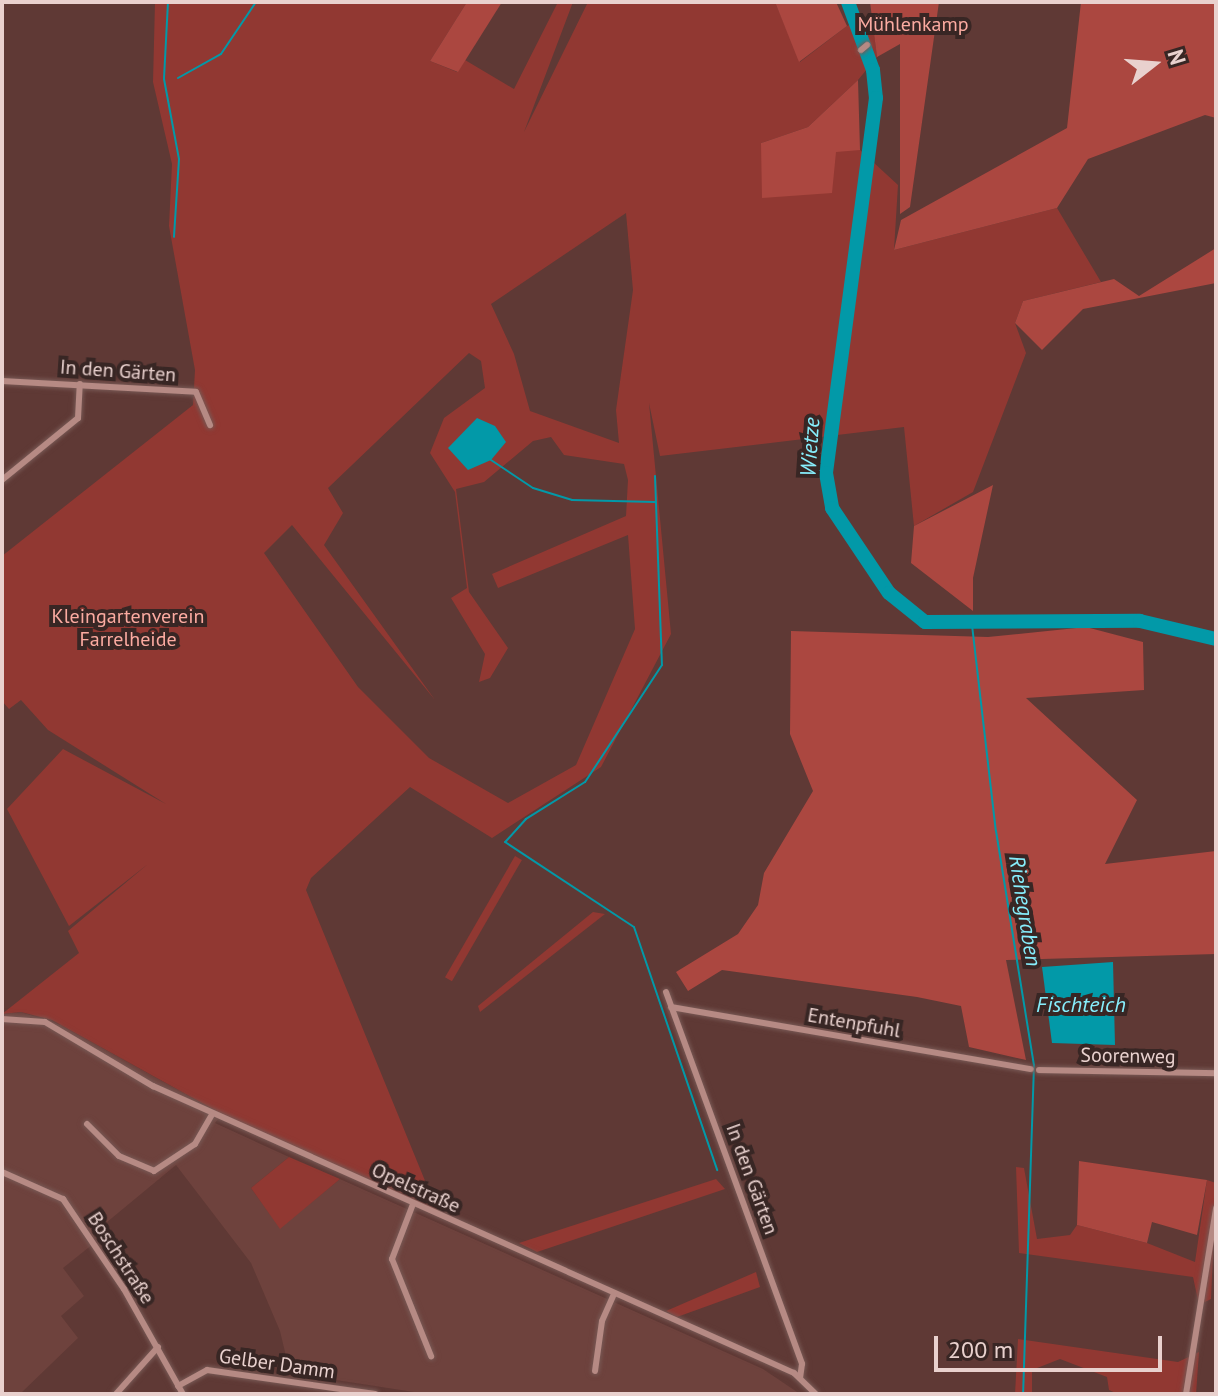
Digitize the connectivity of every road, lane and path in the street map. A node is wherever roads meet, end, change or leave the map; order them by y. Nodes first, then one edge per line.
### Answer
1 (2, 381) edge
2 (80, 384) junction
3 (210, 425) dead end
4 (2, 480) edge
5 (666, 992) dead end
6 (671, 1007) junction
7 (2, 1019) edge
8 (1035, 1070) joint
9 (1216, 1073) edge
10 (212, 1115) junction
11 (87, 1124) dead end
12 (2, 1172) edge
13 (413, 1204) junction
14 (1216, 1208) edge
15 (614, 1294) junction
16 (158, 1347) junction
17 (431, 1356) dead end
18 (595, 1371) dead end
19 (800, 1378) junction
20 (178, 1386) junction
21 (116, 1394) edge
22 (183, 1394) edge
23 (375, 1394) edge
24 (816, 1394) edge
25 (1186, 1394) edge

1 - 2 street, In den Gärten
2 - 3 street, In den Gärten
2 - 4 street
5 - 6 street, In den Gärten
6 - 8 street, Entenpfuhl
6 - 19 street, In den Gärten
7 - 10 street, Opelstraße
8 - 9 street, Soorenweg
10 - 11 street
10 - 13 street, Opelstraße
12 - 16 street, Boschstraße
13 - 15 street, Opelstraße
13 - 17 street
14 - 25 street
15 - 18 street
15 - 19 street, Opelstraße
16 - 20 street, Boschstraße
16 - 21 street
19 - 24 street, Opelstraße
20 - 22 street, Boschstraße
20 - 23 street, Gelber Damm

